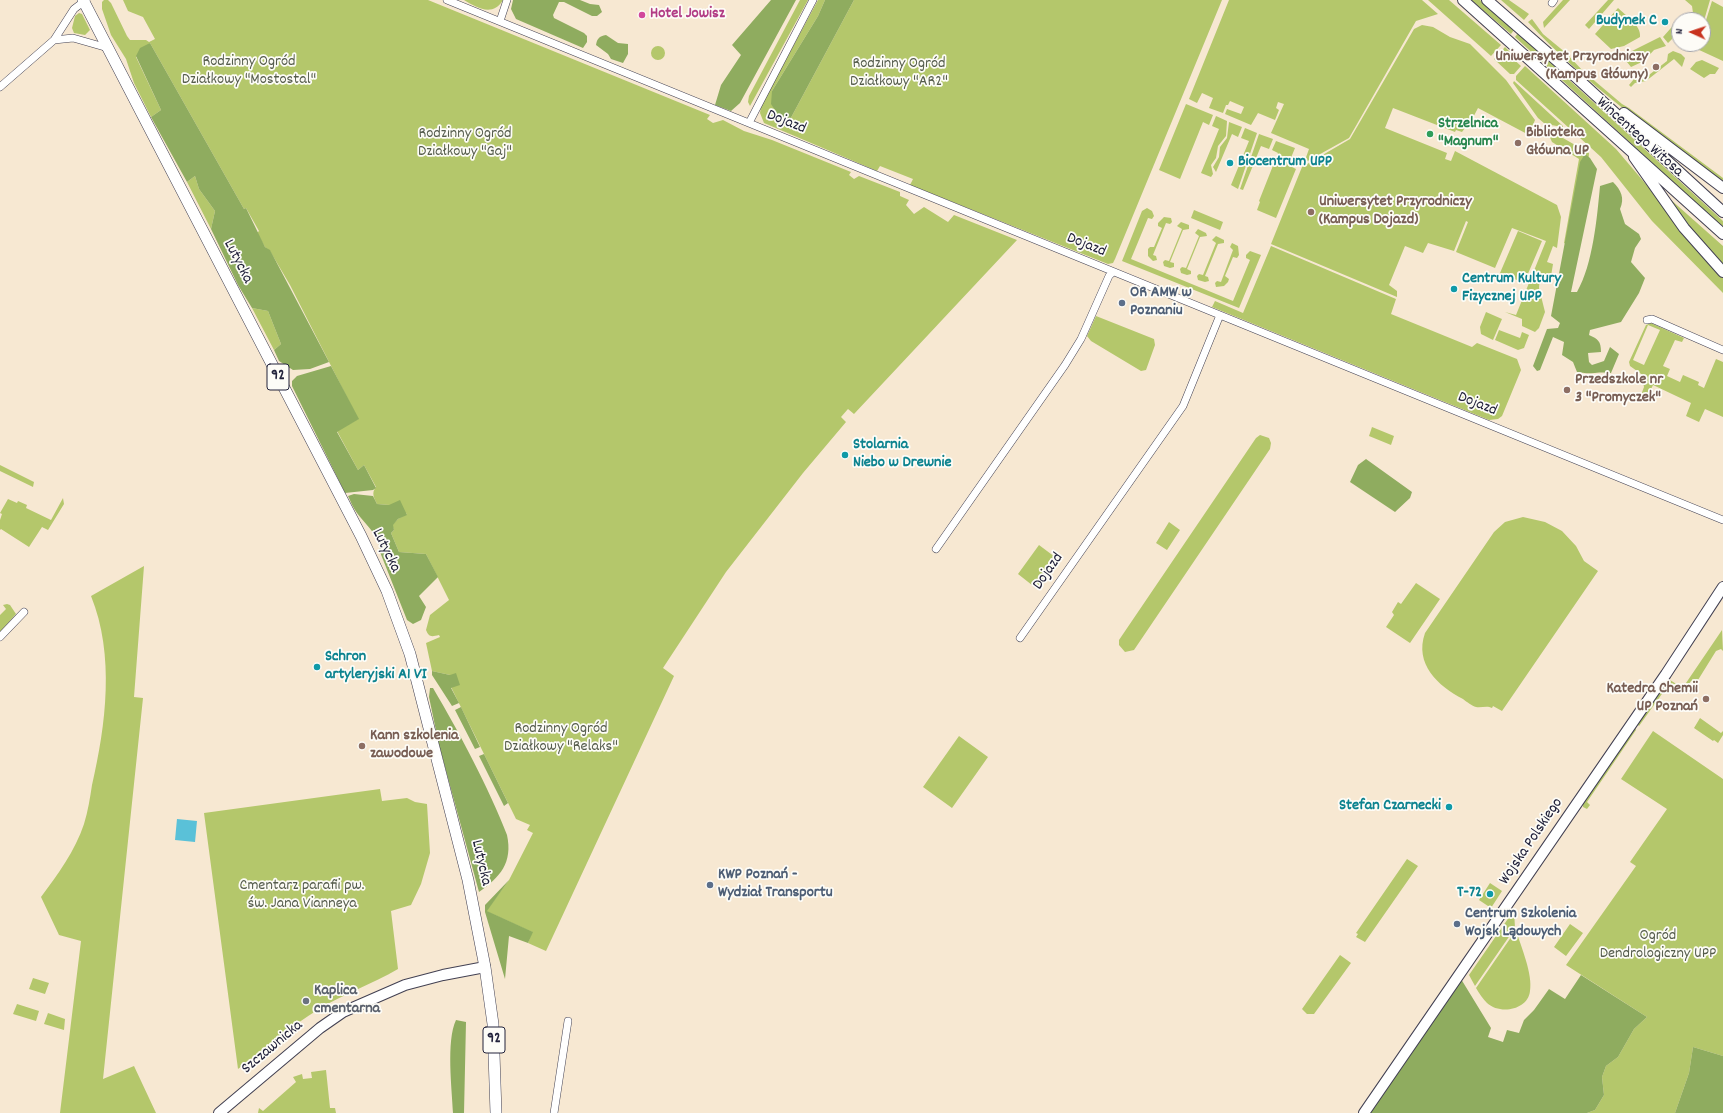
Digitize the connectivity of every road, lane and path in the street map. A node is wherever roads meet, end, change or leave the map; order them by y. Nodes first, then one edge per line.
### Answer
1 (85, 0) edge
2 (448, 0) edge
3 (507, 0) edge
4 (813, 0) edge
5 (1463, 0) edge
6 (1487, 0) edge
7 (500, 21) junction
8 (54, 40) junction
9 (108, 48) junction
10 (1579, 80) junction
11 (0, 87) edge
12 (750, 123) junction
13 (1628, 147) junction
14 (1723, 188) edge
15 (1723, 212) edge
16 (1723, 234) edge
17 (1113, 272) junction
18 (1723, 272) edge
19 (1220, 315) junction
20 (1647, 320) dead end
21 (1723, 350) edge
22 (1723, 520) edge
23 (936, 549) dead end
24 (1723, 587) edge
25 (24, 612) dead end
26 (0, 637) edge
27 (1020, 638) dead end
28 (486, 967) junction
29 (568, 1021) dead end
30 (219, 1113) edge
31 (496, 1113) edge
32 (554, 1113) edge
33 (1364, 1113) edge

1 - 8 street, Lutycka
1 - 9 main road, Lutycka / 92
2 - 7 street, Dojazd
3 - 7 street
4 - 12 street
5 - 13 main road, Wincentego Witosa
6 - 10 main road, Wincentego Witosa
7 - 12 street, Dojazd
8 - 9 street
8 - 11 street, Lutycka
9 - 28 main road, Lutycka / 92
10 - 14 main road
10 - 15 main road, Wincentego Witosa
12 - 17 street, Dojazd
13 - 16 main road, Wincentego Witosa
13 - 18 main road
17 - 19 street, Dojazd
17 - 23 street, Dojazd
19 - 22 street, Dojazd
19 - 27 street, Dojazd
20 - 21 street
24 - 33 main road, Wojska Polskiego
25 - 26 street
28 - 30 main road, Szczawnicka
28 - 31 main road, Lutycka / 92
29 - 32 street

